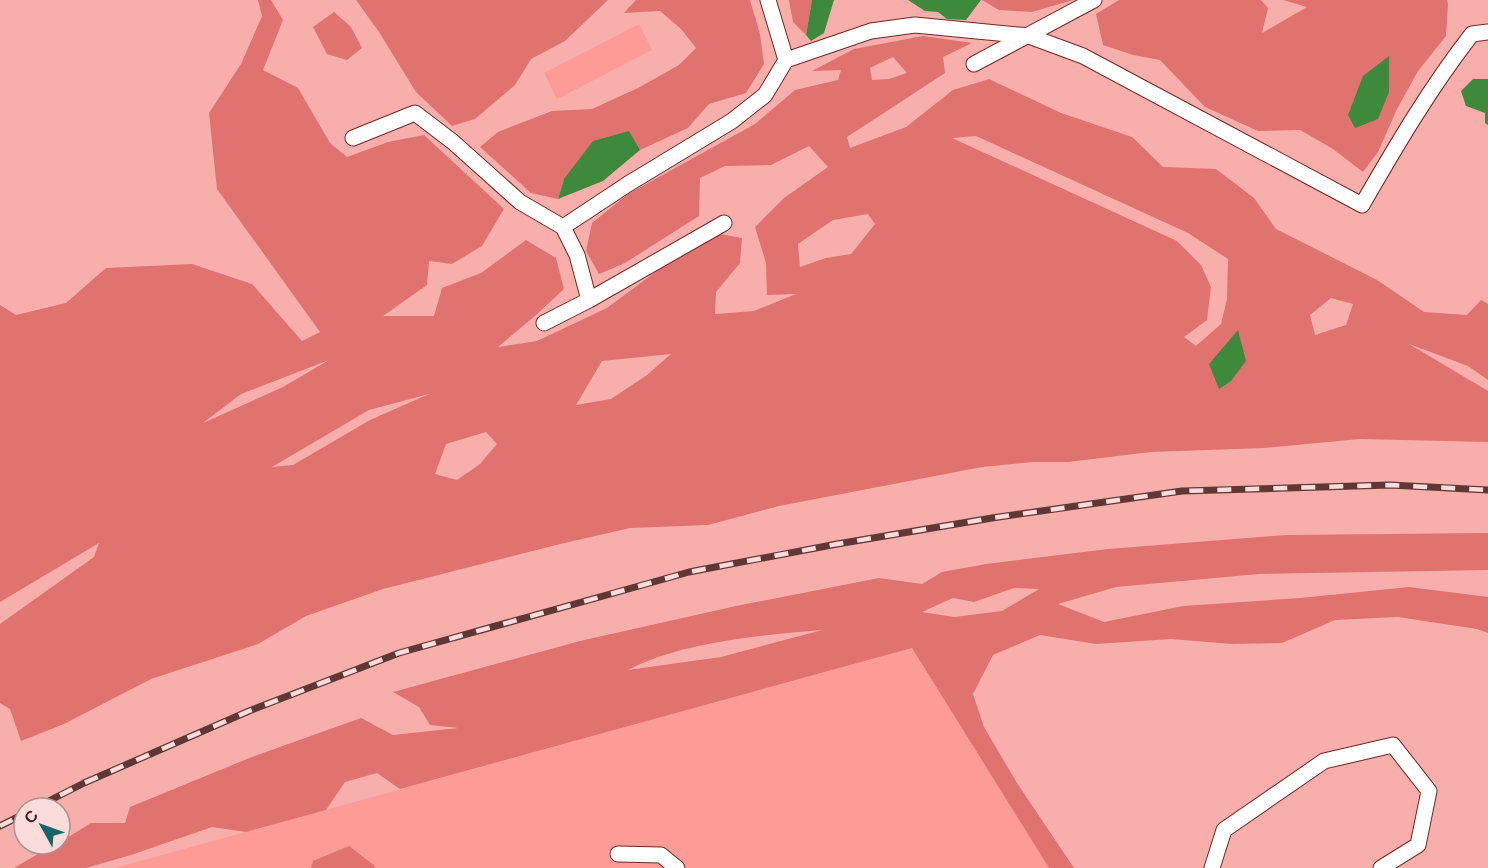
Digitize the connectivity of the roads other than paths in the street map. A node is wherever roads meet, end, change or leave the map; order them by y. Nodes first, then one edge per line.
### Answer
1 (768, 0) edge
2 (1094, 0) edge
3 (1488, 32) edge
4 (1029, 36) junction
5 (786, 60) junction
6 (974, 64) dead end
7 (353, 138) dead end
8 (724, 223) dead end
9 (563, 226) junction
10 (589, 300) junction
11 (544, 323) dead end
12 (618, 854) dead end
13 (677, 868) edge
14 (1212, 868) edge
15 (1381, 868) edge

1 - 5 lane
2 - 4 lane
3 - 4 lane
4 - 5 lane
4 - 6 lane
5 - 9 lane
7 - 9 lane
8 - 10 lane
9 - 10 lane
10 - 11 lane
12 - 13 lane
14 - 15 lane

